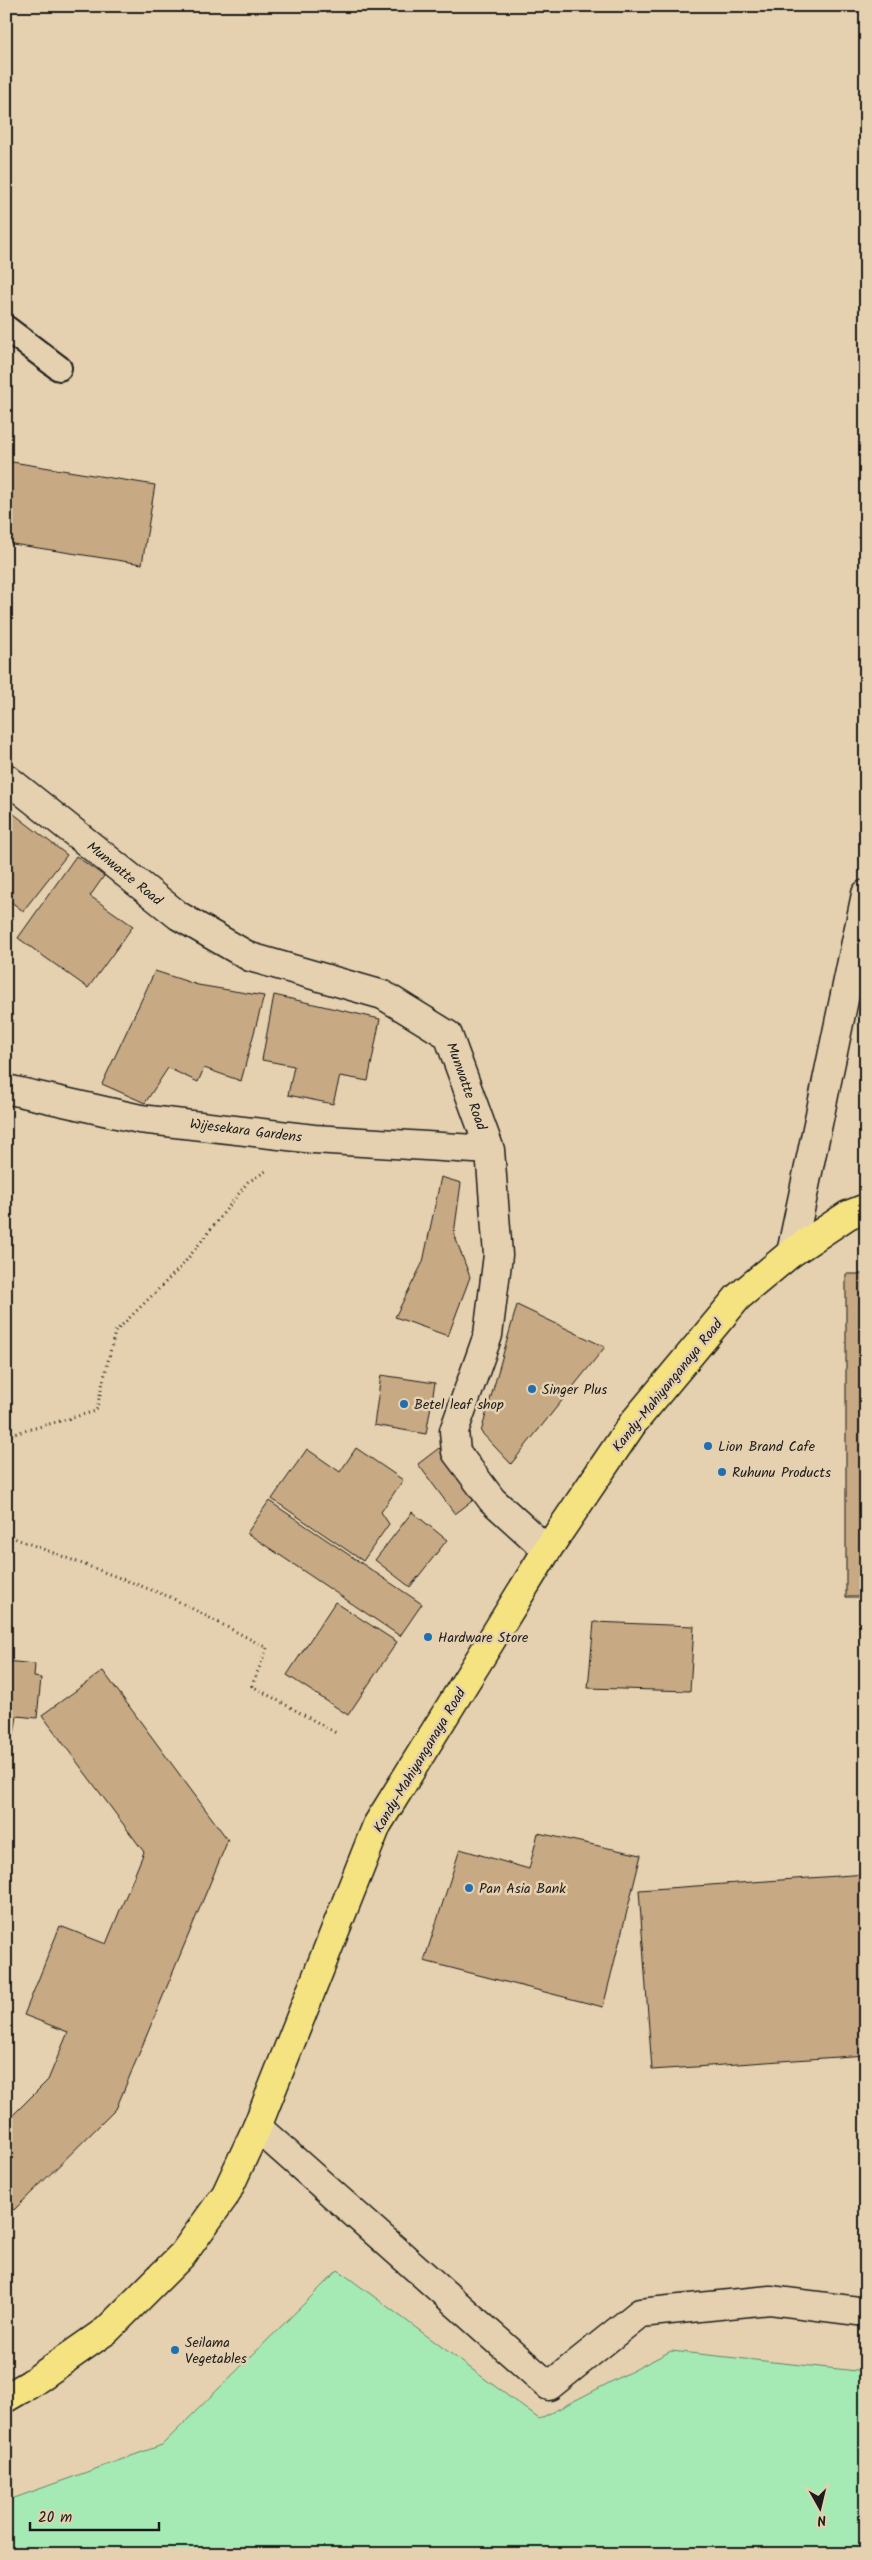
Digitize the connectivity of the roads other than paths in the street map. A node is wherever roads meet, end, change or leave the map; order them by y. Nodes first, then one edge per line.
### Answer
1 (6, 328) edge
2 (59, 368) dead end
3 (6, 778) edge
4 (866, 894) edge
5 (6, 1089) edge
6 (490, 1150) junction
7 (866, 1208) edge
8 (791, 1253) junction
9 (547, 1550) junction
10 (257, 2127) junction
11 (866, 2312) edge
12 (6, 2398) edge

1 - 2 lane
3 - 6 street, Munwatte Road
4 - 8 street
5 - 6 street, Wijesekara Gardens
6 - 9 street, Munwatte Road
7 - 8 highway, Kandy-Mahiyanganaya Road
8 - 9 highway, Kandy-Mahiyanganaya Road
9 - 10 highway, Kandy-Mahiyanganaya Road
10 - 11 street
10 - 12 highway, Kandy-Mahiyanganaya Road

